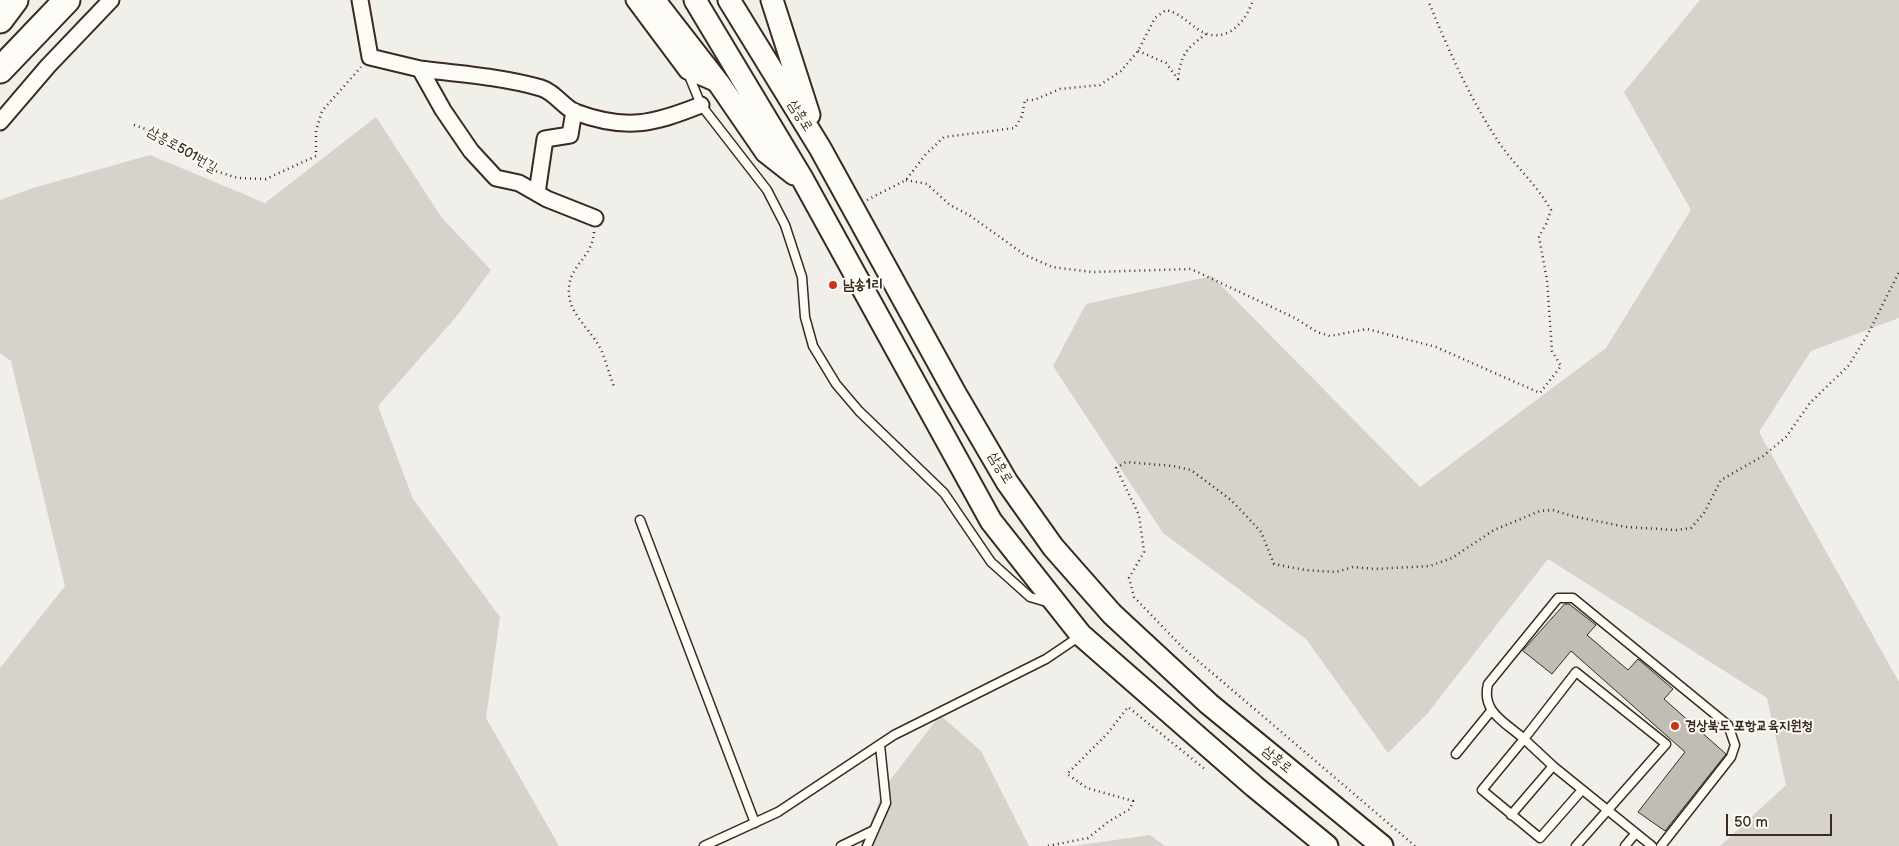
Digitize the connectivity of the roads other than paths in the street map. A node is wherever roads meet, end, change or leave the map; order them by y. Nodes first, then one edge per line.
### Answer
1 (15, 0) edge
2 (110, 0) edge
3 (360, 0) edge
4 (634, 0) edge
5 (654, 0) edge
6 (695, 0) edge
7 (729, 0) edge
8 (772, 0) edge
9 (61, 2) edge
10 (0, 20) edge
11 (0, 62) edge
12 (420, 69) junction
13 (0, 70) edge
14 (687, 71) junction
15 (720, 85) junction
16 (701, 105) junction
17 (574, 111) junction
18 (0, 122) edge
19 (820, 148) junction
20 (803, 180) junction
21 (537, 193) junction
22 (594, 218) road end
23 (640, 520) dead end
24 (1055, 604) junction
25 (1081, 635) junction
26 (1491, 711) junction
27 (1524, 738) junction
28 (880, 745) junction
29 (1456, 754) dead end
30 (1553, 766) junction
31 (1582, 790) junction
32 (1607, 809) junction
33 (1510, 815) junction
34 (755, 823) junction
35 (874, 830) junction
36 (1636, 834) junction
37 (704, 846) edge
38 (841, 846) edge
39 (868, 846) edge
40 (1327, 846) edge
41 (1382, 846) edge
42 (1576, 846) edge
43 (1625, 846) edge
44 (1652, 846) edge
45 (1660, 846) edge

1 - 10 highway
2 - 18 street
3 - 12 street
4 - 14 street
5 - 15 main road
6 - 20 main road
7 - 19 main road, 삼흥로
8 - 19 main road
9 - 11 highway
9 - 13 highway
12 - 17 street
12 - 21 street
14 - 15 street
14 - 16 lane
15 - 20 main road
16 - 17 street
16 - 24 lane
17 - 21 street
19 - 41 main road, 삼흥로
20 - 24 main road
21 - 22 street
23 - 34 lane
24 - 25 main road
25 - 28 lane
25 - 40 main road
26 - 27 lane
26 - 29 lane
26 - 45 lane
27 - 30 lane
27 - 32 lane
27 - 33 lane
28 - 34 lane
28 - 35 lane
30 - 31 lane
30 - 33 lane
31 - 32 lane
31 - 33 lane
32 - 36 lane
32 - 42 lane
34 - 37 lane
35 - 38 lane
35 - 39 lane
36 - 43 lane
36 - 44 lane

